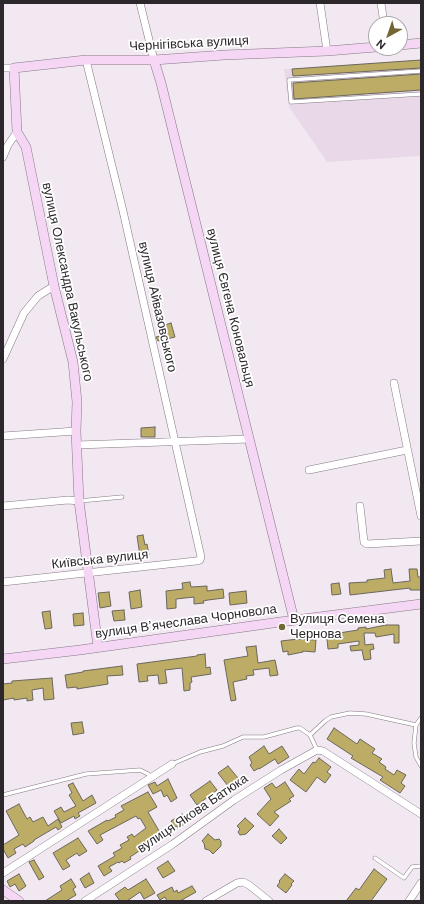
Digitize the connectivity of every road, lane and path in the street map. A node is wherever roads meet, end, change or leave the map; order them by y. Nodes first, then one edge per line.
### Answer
1 (140, 3) edge
2 (320, 3) edge
3 (381, 3) edge
4 (383, 16) edge
5 (421, 43) edge
6 (408, 44) edge
7 (368, 48) edge
8 (328, 51) junction
9 (86, 60) junction
10 (154, 60) junction
11 (3, 68) edge
12 (14, 68) junction
13 (421, 71) edge
14 (421, 94) edge
15 (17, 132) junction
16 (3, 157) edge
17 (54, 286) junction
18 (3, 359) edge
19 (394, 383) dead end
20 (76, 431) junction
21 (3, 436) edge
22 (249, 439) junction
23 (176, 442) junction
24 (77, 445) junction
25 (407, 450) junction
26 (309, 470) dead end
27 (122, 497) dead end
28 (78, 501) junction
29 (3, 506) edge
30 (360, 506) dead end
31 (421, 516) edge
32 (421, 541) edge
33 (200, 560) joint
34 (87, 574) junction
35 (3, 582) edge
36 (421, 604) edge
37 (294, 620) junction
38 (98, 648) junction
39 (3, 659) edge
40 (421, 718) edge
41 (416, 724) junction
42 (310, 735) junction
43 (317, 750) junction
44 (172, 764) joint
45 (421, 766) edge
46 (151, 777) junction
47 (3, 795) edge
48 (421, 814) edge
49 (375, 858) dead end
50 (421, 866) edge
51 (3, 873) edge
52 (421, 883) edge
53 (3, 890) edge
54 (18, 901) edge
55 (85, 901) edge
56 (206, 901) edge
57 (269, 901) edge
58 (409, 901) edge

1 - 10 street, вулиця Євгена Коновальця
2 - 8 street
3 - 4 street
5 - 6 street
7 - 8 street, Чернігівська вулиця
8 - 10 street, Чернігівська вулиця
9 - 10 street, Чернігівська вулиця
9 - 12 street, Чернігівська вулиця
9 - 23 street, вулиця Айвазовського
10 - 22 street, вулиця Євгена Коновальця
11 - 12 street, Чернігівська вулиця
12 - 15 street, вулиця Олександра Вакульського
13 - 14 lane
15 - 16 street
15 - 17 street, вулиця Олександра Вакульського
17 - 18 street
17 - 20 street, вулиця Олександра Вакульського
19 - 25 street
20 - 21 street
20 - 24 street, вулиця Олександра Вакульського
22 - 23 street
22 - 37 street, вулиця Євгена Коновальця
23 - 24 street
23 - 33 street, вулиця Айвазовського
24 - 28 street, вулиця Олександра Вакульського
25 - 26 street
25 - 31 street
27 - 28 lane
28 - 29 street
28 - 34 street, вулиця Олександра Вакульського
30 - 32 street
33 - 34 street, Київська вулиця
34 - 35 street, Київська вулиця
34 - 38 street, вулиця Олександра Вакульського
36 - 37 street, вулиця Вʼячеслава Чорновола
37 - 38 street, вулиця Вʼячеслава Чорновола
38 - 39 street, вулиця Вʼячеслава Чорновола
40 - 41 lane
41 - 42 lane
41 - 45 lane
42 - 43 lane
42 - 44 lane
43 - 48 street
43 - 55 street, вулиця Якова Батюка
44 - 46 street
46 - 47 lane
46 - 51 street
49 - 50 lane
52 - 58 street
53 - 54 street
56 - 57 street

